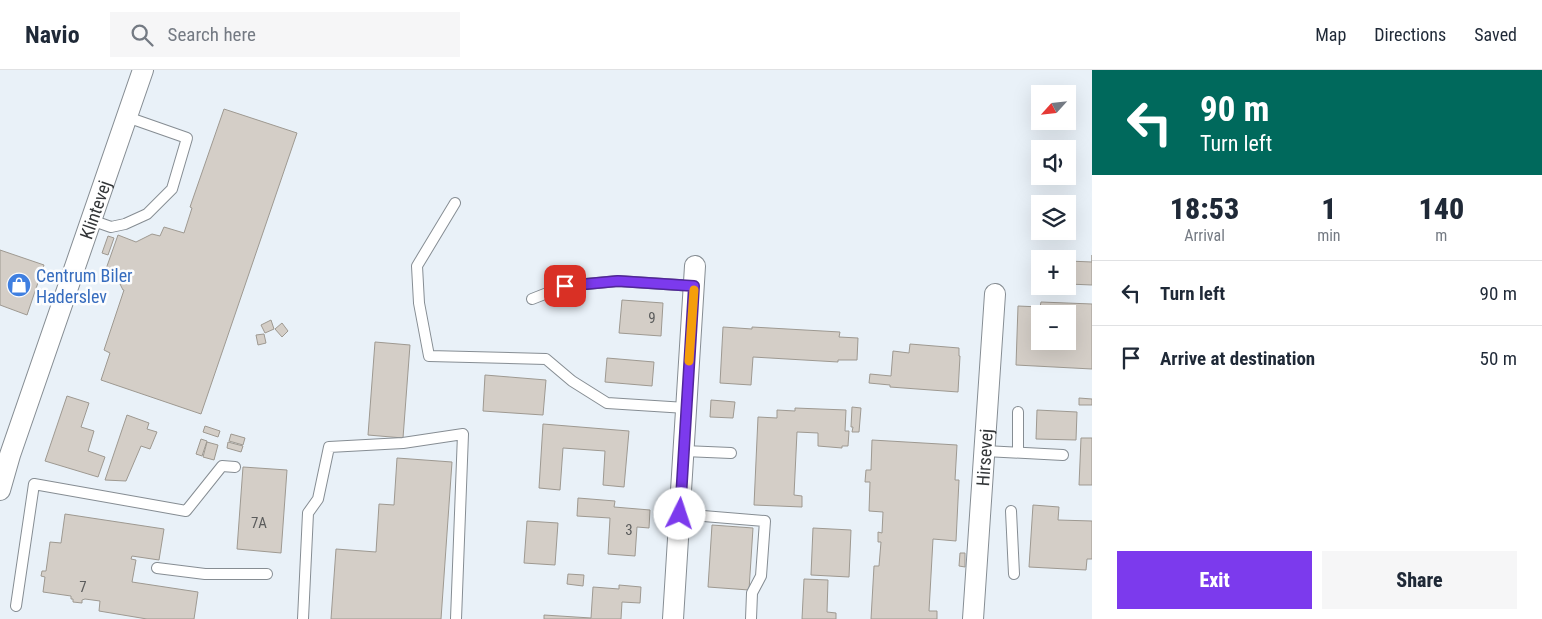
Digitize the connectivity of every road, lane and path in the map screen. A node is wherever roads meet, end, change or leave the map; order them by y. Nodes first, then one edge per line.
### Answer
1 (143, 70) edge
2 (127, 117) junction
3 (455, 203) dead end
4 (91, 220) junction
5 (695, 266) dead end
6 (694, 286) junction
7 (996, 294) dead end
8 (532, 299) dead end
9 (686, 408) junction
10 (1018, 412) dead end
11 (684, 451) junction
12 (985, 451) junction
13 (1018, 452) junction
14 (731, 453) dead end
15 (1063, 454) dead end
16 (235, 467) dead end
17 (0, 490) edge
18 (1012, 511) dead end
19 (680, 514) junction
20 (156, 568) dead end
21 (267, 574) dead end
22 (1014, 574) dead end
23 (16, 606) dead end
24 (303, 619) edge
25 (456, 619) edge
26 (673, 619) edge
27 (751, 619) edge
28 (973, 619) edge

1 - 2 street, Klintevej
2 - 4 street, Klintevej
2 - 4 lane
3 - 9 lane
4 - 17 street, Klintevej
5 - 6 street
6 - 8 lane
6 - 9 street
7 - 12 street, Hirsevej
9 - 11 street
10 - 13 lane
11 - 14 lane
11 - 19 street
12 - 13 lane
12 - 28 street, Hirsevej
13 - 15 lane
16 - 23 lane
18 - 22 lane
19 - 26 street
19 - 27 lane
20 - 21 lane
24 - 25 lane

